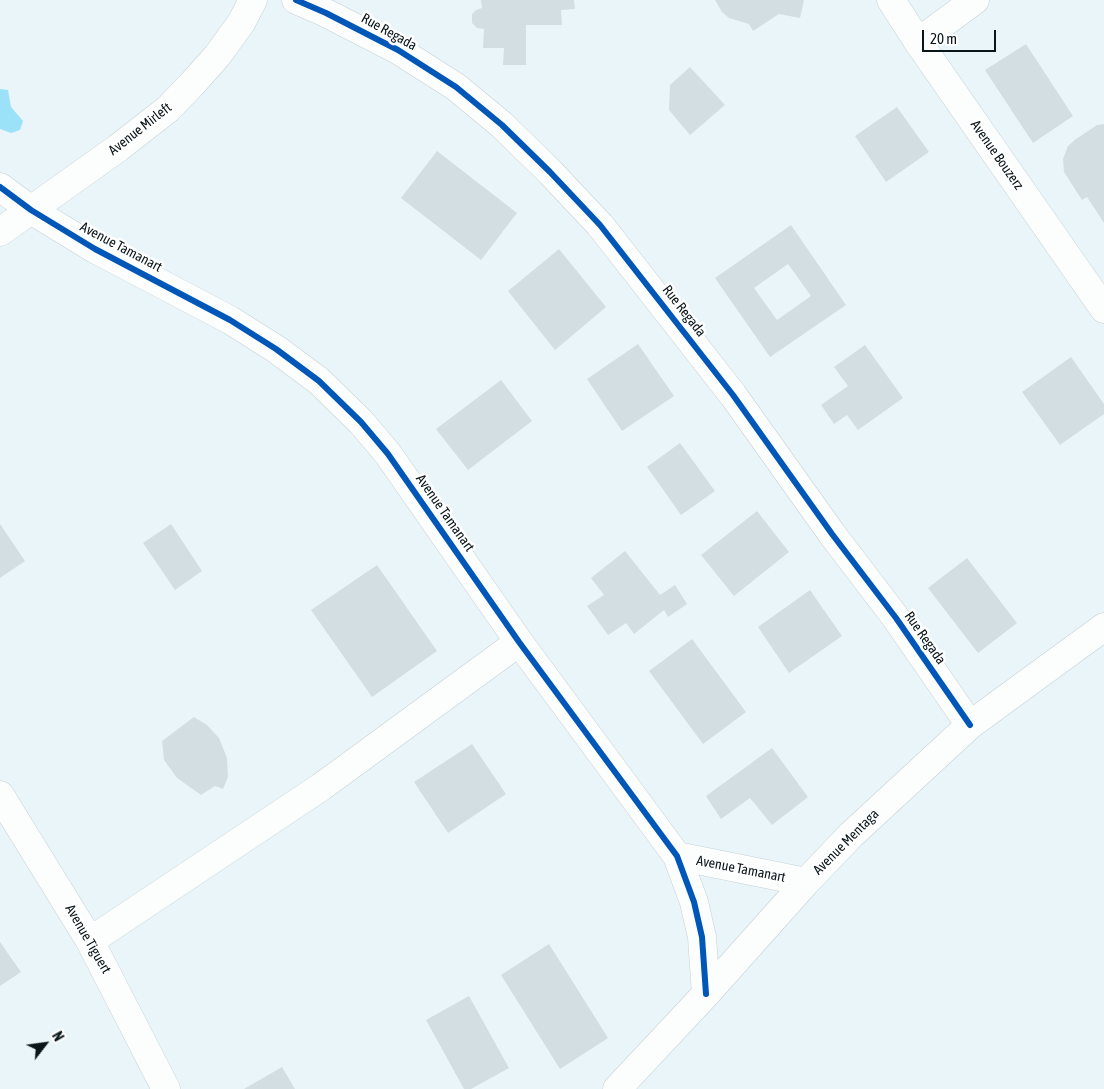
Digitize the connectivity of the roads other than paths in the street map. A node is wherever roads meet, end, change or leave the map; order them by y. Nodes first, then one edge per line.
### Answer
1 (253, 0) edge
2 (296, 0) edge
3 (891, 0) edge
4 (975, 0) edge
5 (918, 42) junction
6 (0, 187) edge
7 (30, 210) junction
8 (0, 232) edge
9 (1104, 309) edge
10 (1104, 627) edge
11 (519, 642) junction
12 (970, 724) junction
13 (0, 795) edge
14 (677, 856) junction
15 (806, 882) junction
16 (90, 942) junction
17 (706, 994) junction
18 (166, 1089) edge
19 (617, 1089) edge

1 - 7 street, Avenue Mirleft
2 - 12 street, Rue Regada
3 - 5 street, Avenue Bouzerz
4 - 5 street
5 - 9 street, Avenue Bouzerz
6 - 7 street, Avenue Tamanart
7 - 8 street, Avenue Mirleft
7 - 11 street, Avenue Tamanart
10 - 12 street, Avenue Mentaga
11 - 14 street, Avenue Tamanart
11 - 16 street
12 - 15 street, Avenue Mentaga
13 - 16 street, Avenue Tiguert
14 - 15 street, Avenue Tamanart
14 - 17 street, Avenue Tamanart
15 - 17 street, Avenue Mentaga
16 - 18 street, Avenue Tiguert
17 - 19 street, Avenue Mentaga

